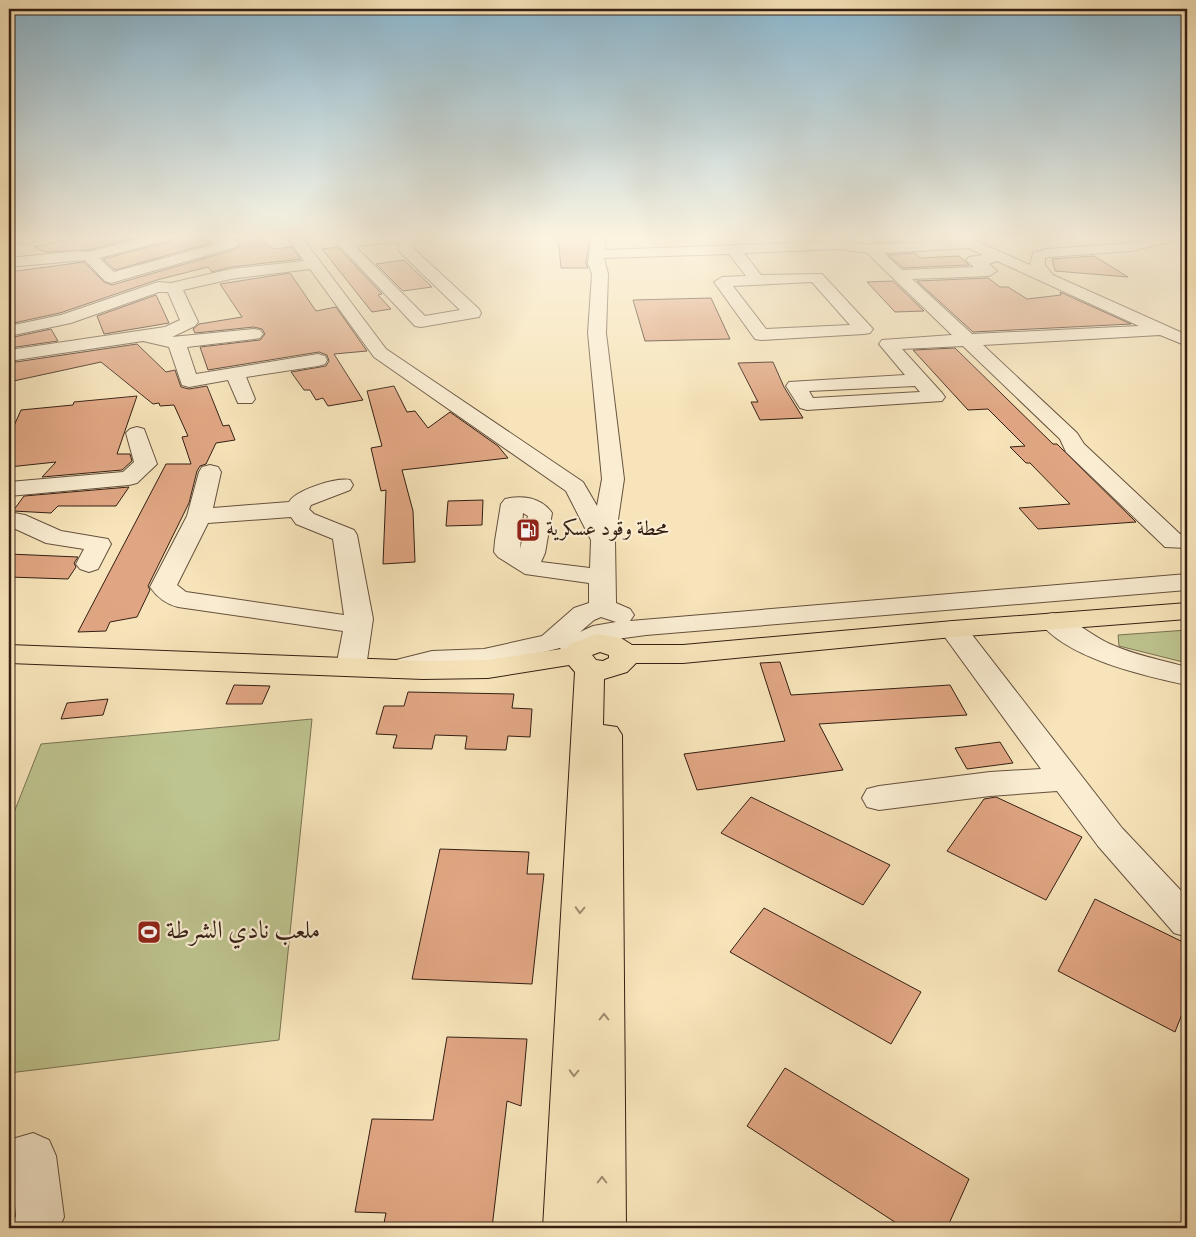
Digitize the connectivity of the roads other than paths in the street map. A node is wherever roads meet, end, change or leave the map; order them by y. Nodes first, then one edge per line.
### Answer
1 (138, 294) edge
2 (177, 294) edge
3 (336, 294) edge
4 (393, 294) edge
5 (452, 294) edge
6 (600, 294) edge
7 (730, 294) edge
8 (831, 294) edge
9 (917, 294) edge
10 (1095, 294) edge
11 (1165, 330) junction
12 (9, 331) edge
13 (254, 334) dead end
14 (143, 336) junction
15 (968, 340) junction
16 (1187, 341) edge
17 (177, 343) junction
18 (9, 356) edge
19 (318, 360) dead end
20 (235, 374) junction
21 (920, 380) junction
22 (245, 399) dead end
23 (137, 433) dead end
24 (210, 472) dead end
25 (342, 485) dead end
26 (9, 488) edge
27 (297, 509) junction
28 (199, 516) junction
29 (9, 520) edge
30 (603, 540) junction
31 (1187, 541) edge
32 (89, 564) dead end
33 (526, 564) dead end
34 (603, 577) junction
35 (1187, 582) edge
36 (602, 607) junction
37 (1187, 611) edge
38 (1053, 621) junction
39 (358, 625) junction
40 (646, 627) junction
41 (953, 629) junction
42 (9, 654) edge
43 (587, 655) junction
44 (352, 667) junction
45 (1187, 676) edge
46 (1064, 778) junction
47 (879, 798) dead end
48 (1187, 922) edge
49 (9, 1165) edge
50 (35, 1228) edge
51 (567, 1228) edge
52 (602, 1228) edge

1 - 12 street
2 - 14 street
3 - 30 street
4 - 5 street
6 - 30 street
7 - 8 street
9 - 15 street
10 - 11 street
11 - 15 street
11 - 16 street
13 - 17 street
14 - 17 street
14 - 18 street
15 - 21 street
15 - 31 street
17 - 20 street
19 - 20 street
20 - 22 street
21 - 21 street
23 - 26 street
24 - 28 street
25 - 27 street
27 - 28 street
27 - 39 street
28 - 39 street
29 - 32 street
30 - 34 street
33 - 34 street
34 - 36 street
35 - 40 street
36 - 40 street
36 - 43 street
37 - 38 main road
38 - 41 main road
38 - 45 street
39 - 44 street
40 - 43 street
41 - 43 main road
41 - 46 street
42 - 44 main road
43 - 44 main road
43 -> 51 main road
52 -> 43 main road
46 - 47 street
46 - 48 street
49 - 50 street

